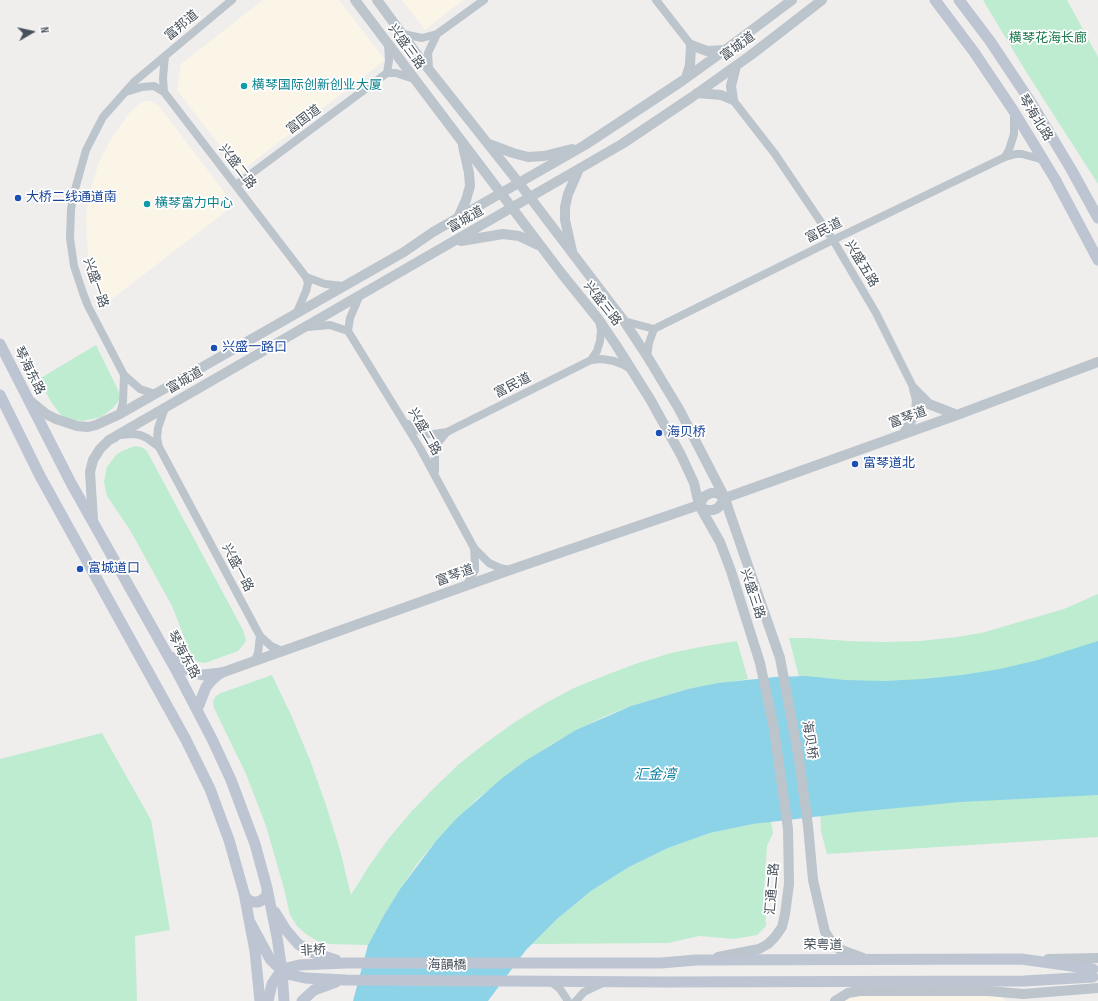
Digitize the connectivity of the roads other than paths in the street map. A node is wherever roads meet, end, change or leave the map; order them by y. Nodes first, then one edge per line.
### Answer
1 (232, 0) edge
2 (355, 0) edge
3 (377, 0) edge
4 (484, 0) edge
5 (656, 0) edge
6 (792, 0) edge
7 (822, 0) edge
8 (935, 0) edge
9 (959, 0) edge
10 (403, 34) junction
11 (437, 34) junction
12 (388, 44) junction
13 (691, 45) junction
14 (725, 50) junction
15 (166, 56) junction
16 (736, 66) junction
17 (428, 68) junction
18 (387, 73) junction
19 (686, 78) junction
20 (414, 79) junction
21 (125, 92) junction
22 (164, 92) junction
23 (697, 93) junction
24 (733, 100) junction
25 (1013, 110) junction
26 (462, 142) junction
27 (488, 144) junction
28 (585, 145) junction
29 (1005, 157) junction
30 (1044, 160) junction
31 (579, 169) junction
32 (519, 182) junction
33 (236, 185) junction
34 (501, 193) junction
35 (531, 198) junction
36 (512, 208) junction
37 (458, 218) junction
38 (1098, 218) edge
39 (833, 240) junction
40 (453, 243) junction
41 (540, 246) junction
42 (573, 255) junction
43 (1098, 260) edge
44 (306, 277) junction
45 (343, 286) junction
46 (359, 297) junction
47 (297, 312) junction
48 (599, 320) junction
49 (624, 321) junction
50 (307, 327) junction
51 (654, 329) junction
52 (348, 331) junction
53 (0, 344) edge
54 (647, 356) junction
55 (591, 360) junction
56 (1098, 362) edge
57 (634, 372) junction
58 (124, 375) junction
59 (914, 389) junction
60 (155, 394) junction
61 (0, 395) edge
62 (29, 400) junction
63 (165, 408) junction
64 (120, 414) junction
65 (957, 415) junction
66 (405, 422) junction
67 (447, 432) junction
68 (904, 433) junction
69 (118, 435) junction
70 (159, 447) junction
71 (435, 474) junction
72 (725, 498) junction
73 (699, 505) junction
74 (92, 520) junction
75 (474, 548) junction
76 (510, 570) junction
77 (466, 586) junction
78 (260, 636) junction
79 (282, 651) junction
80 (167, 654) junction
81 (780, 658) joint
82 (255, 661) junction
83 (220, 673) junction
84 (197, 710) junction
85 (788, 829) joint
86 (267, 888) junction
87 (244, 893) junction
88 (271, 903) junction
89 (250, 922) junction
90 (696, 960) junction
91 (871, 960) junction
92 (346, 963) junction
93 (549, 964) joint
94 (1095, 968) edge
95 (282, 971) junction
96 (346, 980) junction
97 (549, 980) junction
98 (609, 981) junction
99 (1098, 988) edge
100 (1023, 997) edge
101 (1035, 997) edge
102 (260, 1001) edge
103 (268, 1001) edge
104 (284, 1001) edge
105 (302, 1001) edge
106 (568, 1001) edge
107 (576, 1001) edge
108 (835, 1001) edge

1 - 15 street, 富邦道
2 - 12 street, 兴盛三路
3 - 10 street, 兴盛三路
4 - 11 street
5 - 13 street
6 - 14 street, 富城道
7 - 16 street, 富城道
8 - 25 main road, 琴海北路
9 - 38 main road, 琴海北路
10 - 11 street
10 - 17 street, 兴盛三路
11 - 17 street
12 - 18 street
12 - 20 street, 兴盛三路
13 - 14 street
13 - 19 street
14 - 19 street, 富城道
15 - 21 street, 兴盛一路
15 - 22 street
16 - 23 street, 富城道
16 - 24 street
17 - 27 street, 兴盛三路
18 - 20 street
18 - 33 street, 富国道
19 - 28 street, 富城道
20 - 26 street, 兴盛三路
21 - 22 street
21 - 58 street, 兴盛一路
22 - 33 street, 兴盛二路
23 - 24 street
23 - 31 street, 富城道
24 - 39 street, 兴盛五路
25 - 29 street
25 - 30 main road, 琴海北路
26 - 34 street, 兴盛三路
26 - 37 street
27 - 28 street
27 - 32 street, 兴盛三路
28 - 32 street, 富城道
29 - 30 street, 富民道
29 - 39 street, 富民道
30 - 43 main road, 琴海北路
31 - 35 street, 富城道
31 - 42 street
32 - 34 street, 富城道
32 - 35 street, 兴盛三路
33 - 44 street, 兴盛二路
34 - 36 street, 兴盛三路
34 - 37 street, 富城道
35 - 36 street, 富城道
35 - 42 street, 兴盛三路
36 - 40 street, 富城道
36 - 41 street, 兴盛三路
37 - 45 street, 富城道
39 - 51 street, 富民道
39 - 59 street, 兴盛五路
40 - 41 street
40 - 46 street, 富城道
41 - 48 street, 兴盛三路
42 - 49 street, 兴盛三路
44 - 45 street
44 - 47 street
45 - 47 street, 富城道
46 - 50 street, 富城道
46 - 52 street
47 - 60 street, 富城道
48 - 55 street
48 - 57 street, 兴盛三路
49 - 51 street
49 - 54 street, 兴盛三路
50 - 52 street
50 - 63 street, 富城道
51 - 54 street
52 - 66 street, 兴盛二路
53 - 62 main road, 琴海东路
54 - 72 street, 兴盛三路
55 - 57 street
55 - 67 street, 富民道
56 - 65 street, 富琴道
57 - 73 street, 兴盛三路
58 - 60 street
58 - 64 street
59 - 65 street
59 - 68 street
60 - 64 street, 富城道
61 - 87 main road
62 - 64 street, 富城道
62 - 74 main road, 琴海东路
63 - 69 street, 富城道
63 - 70 street, 兴盛一路
65 - 68 street, 富琴道
66 - 67 street, 富民道
66 - 71 street, 兴盛二路
67 - 71 street
68 - 72 street, 富琴道
69 - 70 street, 兴盛一路
69 - 74 street, 富城道
70 - 78 street, 兴盛一路
71 - 75 street, 兴盛二路
72 - 73 street
72 - 73 street
72 - 81 street, 兴盛三路
73 - 76 street, 富琴道
73 - 85 street, 兴盛三路
74 - 80 main road, 琴海东路
75 - 76 street, 兴盛二路
75 - 77 street, 兴盛二路
76 - 77 street, 富琴道
77 - 79 street, 富琴道
78 - 79 street, 兴盛一路
78 - 82 street
79 - 82 street, 富琴道
80 - 83 main road
80 - 84 main road, 琴海东路
81 - 91 street, 海贝桥
82 - 83 street, 富琴道
83 - 84 main road
84 - 86 main road, 琴海东路
85 - 90 street, 汇通二路
86 - 87 main road
86 - 88 main road, 琴海东路
87 - 89 main road
88 - 92 main road
88 - 95 main road, 琴海东路
89 - 95 main road, 非桥
89 - 102 main road
90 - 91 main road, 荣粤道
90 - 93 main road, 荣粤道
91 - 94 main road, 荣粤道
92 - 93 main road, 海韻橋
92 - 95 main road, 非桥
94 - 98 main road
95 - 96 main road, 非桥
95 - 103 main road
95 - 104 main road, 琴海东路
96 - 97 main road, 海韻橋
96 - 105 main road
97 - 98 main road
97 - 106 street
98 - 107 street
99 - 101 street
100 - 101 street
100 - 108 street

